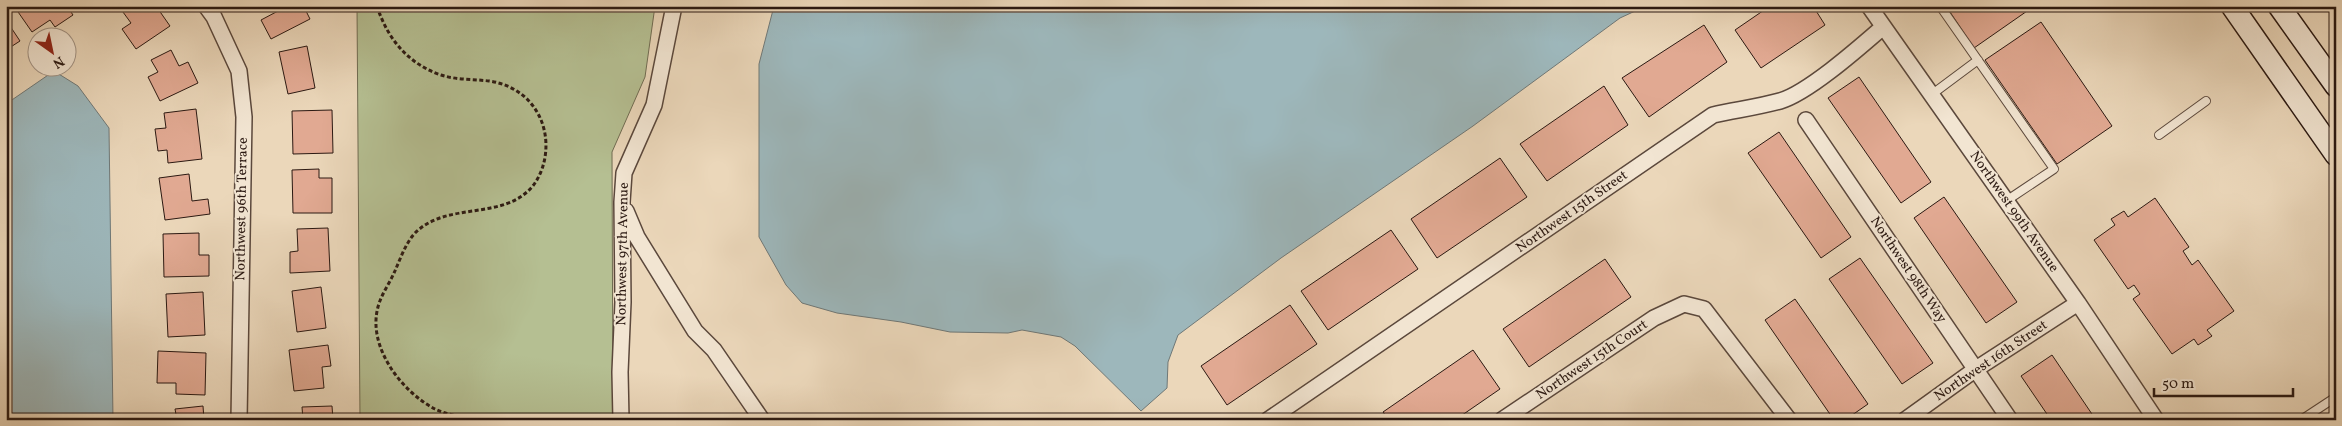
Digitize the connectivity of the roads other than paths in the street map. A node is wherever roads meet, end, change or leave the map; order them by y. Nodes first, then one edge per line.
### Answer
1 (206, 6) edge
2 (674, 6) edge
3 (1869, 6) edge
4 (1940, 6) edge
5 (2232, 6) edge
6 (2279, 6) edge
7 (1883, 27) junction
8 (1978, 60) junction
9 (2336, 86) edge
10 (1931, 95) junction
11 (2206, 101) dead end
12 (1806, 120) dead end
13 (2159, 135) dead end
14 (2336, 155) edge
15 (2006, 201) junction
16 (622, 202) junction
17 (2078, 303) junction
18 (1976, 370) junction
19 (2336, 397) edge
20 (239, 420) edge
21 (621, 420) edge
22 (762, 420) edge
23 (1268, 420) edge
24 (1502, 420) edge
25 (1789, 420) edge
26 (1905, 420) edge
27 (2010, 420) edge
28 (2156, 420) edge
29 (2301, 420) edge

1 - 20 street, Northwest 96th Terrace
2 - 16 street, Northwest 97th Avenue
3 - 7 street, Northwest 99th Avenue
4 - 8 lane
5 - 14 main road
6 - 9 main road
7 - 10 street, Northwest 99th Avenue
7 - 23 street, Northwest 15th Street
8 - 10 lane
8 - 15 lane
10 - 15 street, Northwest 99th Avenue
11 - 13 lane
12 - 18 street, Northwest 98th Way
15 - 17 street, Northwest 99th Avenue
16 - 21 street, Northwest 97th Avenue
16 - 22 street
17 - 18 street, Northwest 16th Street
17 - 28 street, Northwest 99th Avenue
18 - 26 street, Northwest 16th Street
18 - 27 street, Northwest 98th Way
19 - 29 lane
24 - 25 street, Northwest 15th Court

